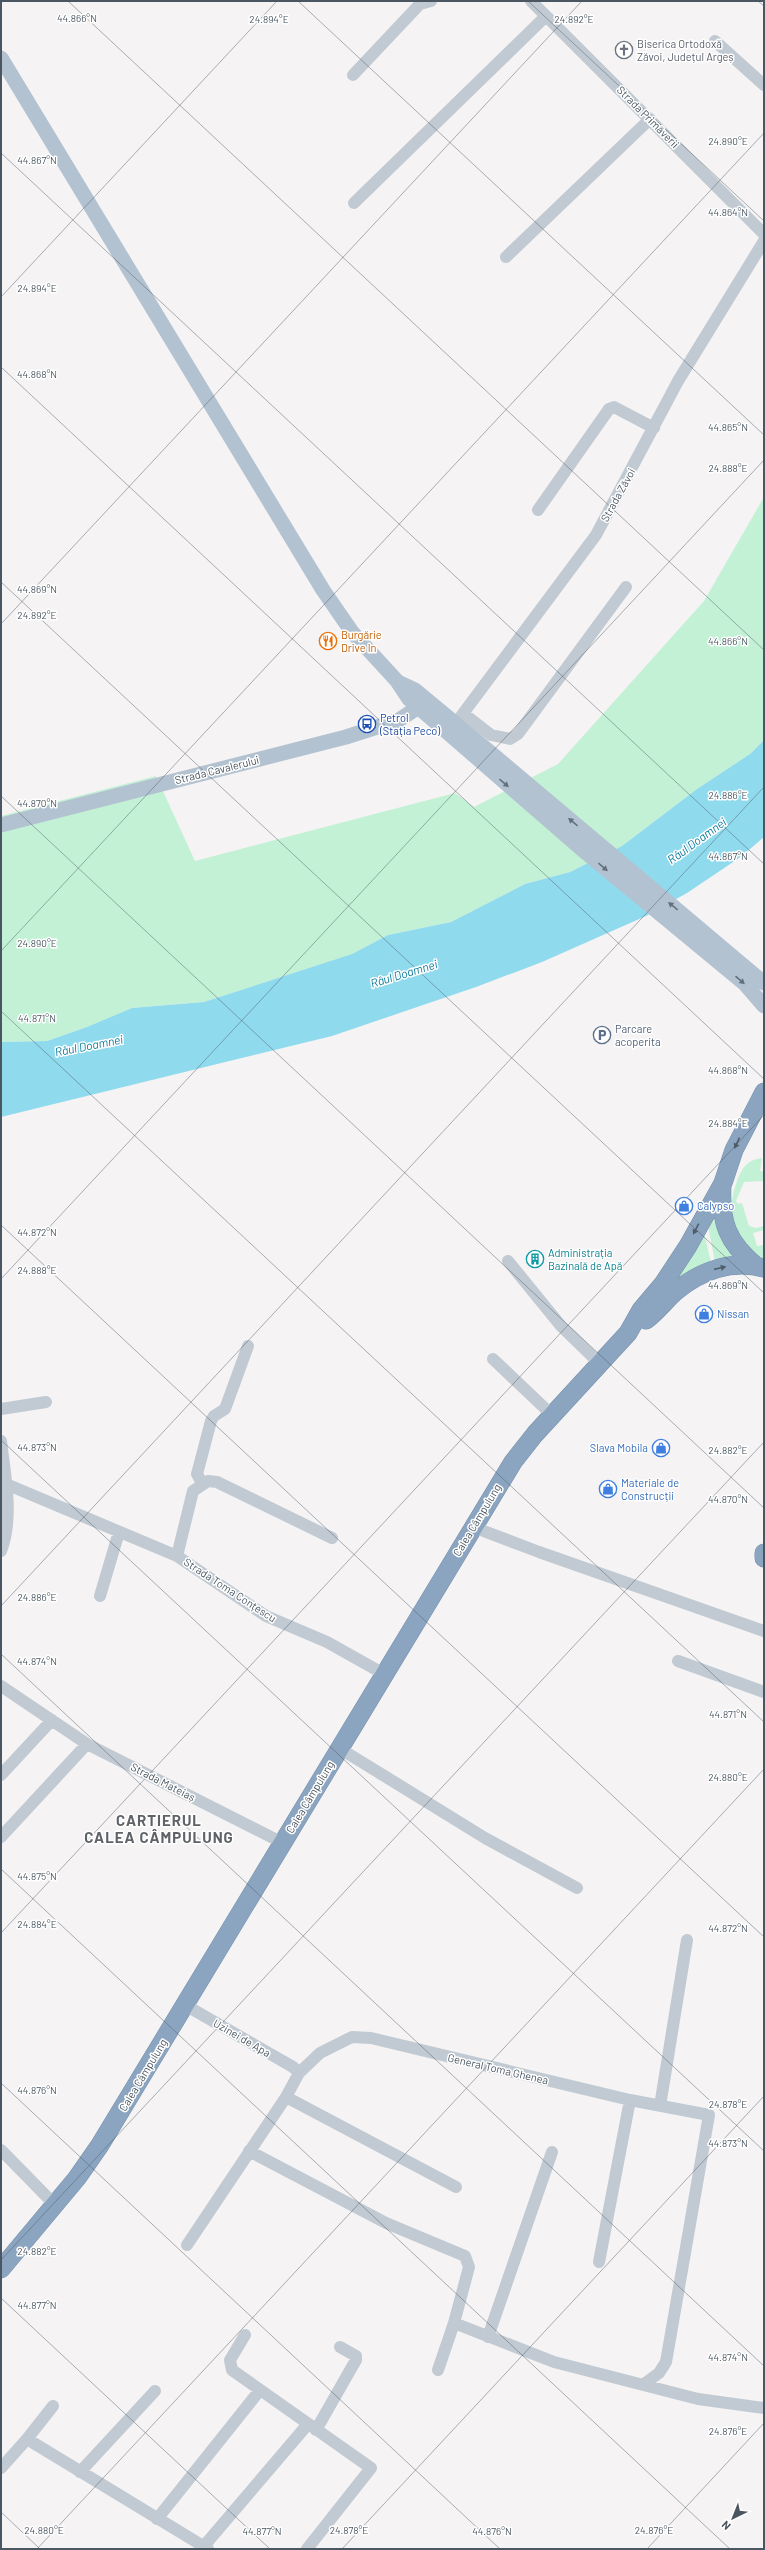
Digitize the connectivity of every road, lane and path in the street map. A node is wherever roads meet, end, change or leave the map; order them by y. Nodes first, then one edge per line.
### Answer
1 (431, 1) edge
2 (531, 1) edge
3 (546, 16) junction
4 (715, 41) dead end
5 (1, 58) edge
6 (353, 75) dead end
7 (764, 85) edge
8 (650, 119) junction
9 (354, 203) dead end
10 (764, 234) edge
11 (764, 241) edge
12 (506, 257) dead end
13 (654, 428) junction
14 (538, 510) dead end
15 (626, 587) dead end
16 (423, 705) junction
17 (456, 724) junction
18 (1, 825) edge
19 (699, 937) junction
20 (764, 983) edge
21 (764, 1006) edge
22 (763, 1091) edge
23 (723, 1183) junction
24 (508, 1261) dead end
25 (760, 1267) edge
26 (628, 1333) junction
27 (248, 1346) dead end
28 (493, 1359) dead end
29 (600, 1364) junction
30 (46, 1402) dead end
31 (1, 1409) edge
32 (552, 1415) junction
33 (1, 1442) edge
34 (202, 1483) junction
35 (6, 1484) junction
36 (474, 1527) junction
37 (119, 1532) junction
38 (332, 1538) dead end
39 (1, 1551) edge
40 (764, 1553) edge
41 (177, 1556) junction
42 (764, 1558) edge
43 (100, 1596) dead end
44 (764, 1630) edge
45 (678, 1661) dead end
46 (384, 1674) junction
47 (1, 1686) edge
48 (764, 1692) edge
49 (52, 1720) junction
50 (87, 1744) junction
51 (339, 1748) junction
52 (1, 1775) edge
53 (1, 1837) edge
54 (282, 1843) junction
55 (577, 1888) dead end
56 (687, 1940) dead end
57 (185, 2005) junction
58 (298, 2073) junction
59 (286, 2097) junction
60 (630, 2100) junction
61 (660, 2106) junction
62 (1, 2150) edge
63 (249, 2151) junction
64 (552, 2152) dead end
65 (456, 2186) dead end
66 (55, 2205) junction
67 (187, 2245) dead end
68 (600, 2262) dead end
69 (1, 2269) edge
70 (454, 2323) junction
71 (246, 2335) dead end
72 (488, 2337) junction
73 (340, 2347) dead end
74 (438, 2370) dead end
75 (644, 2384) junction
76 (260, 2390) junction
77 (155, 2392) dead end
78 (53, 2406) dead end
79 (764, 2408) edge
80 (312, 2427) junction
81 (27, 2439) junction
82 (1, 2468) edge
83 (80, 2472) junction
84 (157, 2519) junction
85 (206, 2548) edge
86 (307, 2549) edge

1 - 6 street
2 - 3 street, Strada Primăverii
3 - 8 street, Strada Primăverii
3 - 9 street
4 - 7 street
5 - 16 main road
8 - 10 street, Strada Primăverii
8 - 12 street
11 - 13 street, Strada Zăvoi
13 - 14 street
13 - 17 street, Strada Zăvoi
15 - 17 street
16 - 17 main road
16 - 18 main road, Strada Cavalerului
17 - 19 main road
19 - 20 main road
19 -> 21 main road
22 -> 23 highway, Calea Câmpulung
23 - 25 highway
23 -> 26 highway, Calea Câmpulung
24 - 29 street
26 -> 25 highway, Calea Câmpulung
26 - 29 highway, Calea Câmpulung
27 - 34 street
28 - 32 street
29 - 32 highway, Calea Câmpulung
30 - 31 street
32 - 36 highway, Calea Câmpulung
33 - 35 street
34 - 38 street
34 - 41 street
35 - 37 street, Strada Toma Conțescu
35 - 39 street
36 - 44 street
36 - 46 highway, Calea Câmpulung
37 - 41 street, Strada Toma Conțescu
37 - 43 street
40 - 42 highway
41 - 46 street, Strada Toma Conțescu
45 - 48 street
46 - 51 highway, Calea Câmpulung
47 - 49 street, Strada Mateiaș
49 - 50 street, Strada Mateiaș
49 - 52 street
50 - 53 street
50 - 54 street, Strada Mateiaș
51 - 54 highway, Calea Câmpulung
51 - 55 street
54 - 57 highway, Calea Câmpulung
56 - 61 street
57 - 58 street, Uzinei de Apa
57 - 66 highway, Calea Câmpulung
58 - 59 street
58 - 60 street, General Toma Ghenea
59 - 63 street
59 - 65 street
60 - 61 street, General Toma Ghenea
60 - 68 street
61 - 75 street, General Toma Ghenea
62 - 66 street
63 - 67 street
63 - 70 street
64 - 72 street
66 - 69 highway, Calea Câmpulung
70 - 72 street
70 - 74 street
71 - 76 street
72 - 75 street
73 - 80 street
75 - 79 street
76 - 80 street
76 - 84 street
77 - 83 street
78 - 81 street
80 - 85 street
80 - 86 street
81 - 82 street
81 - 83 street
83 - 84 street
84 - 85 street

